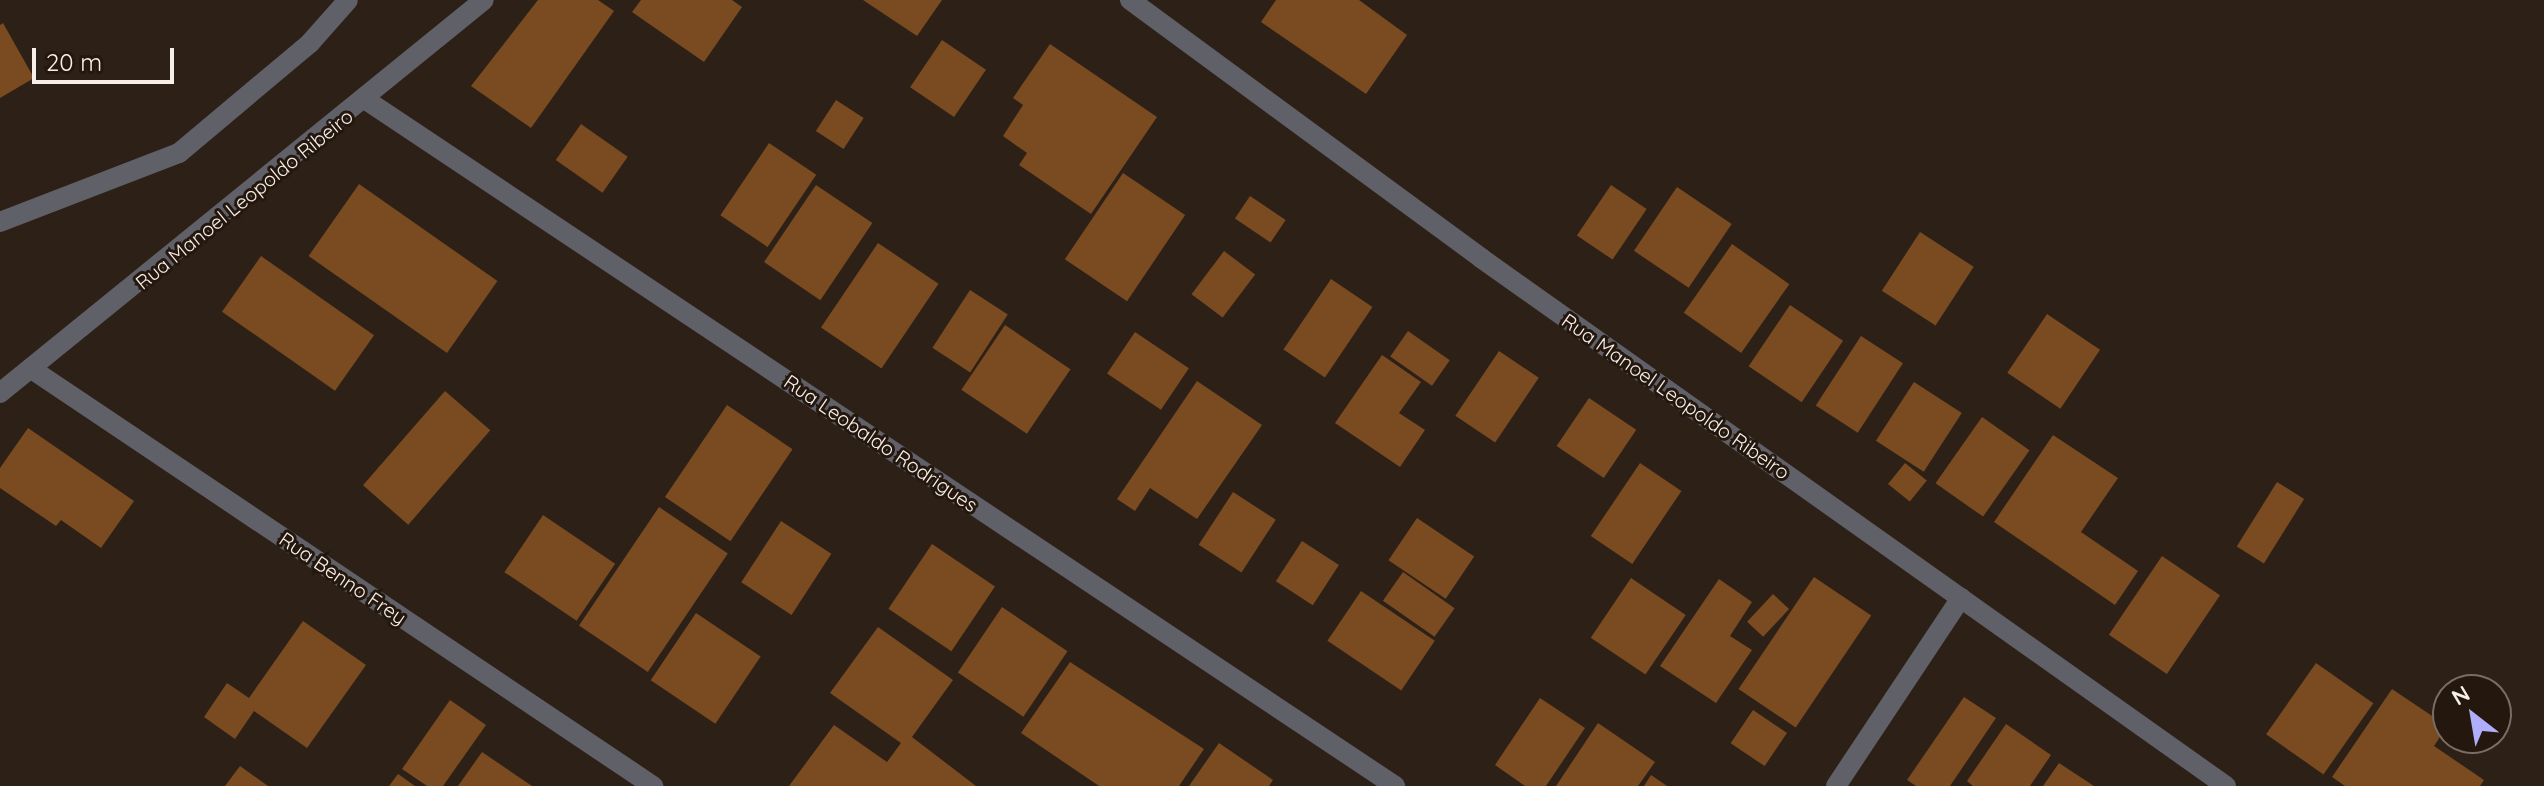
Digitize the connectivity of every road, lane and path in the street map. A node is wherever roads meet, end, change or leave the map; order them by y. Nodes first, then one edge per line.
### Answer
1 (348, 0) edge
2 (484, 0) edge
3 (1130, 0) edge
4 (366, 100) junction
5 (0, 222) edge
6 (33, 370) junction
7 (0, 393) edge
8 (1961, 598) junction
9 (653, 786) edge
10 (1395, 786) edge
11 (1836, 786) edge
12 (2226, 786) edge

1 - 5 street
2 - 4 street, Rua Manoel Leopoldo Ribeiro
3 - 8 street, Rua Manoel Leopoldo Ribeiro
4 - 6 street, Rua Manoel Leopoldo Ribeiro
4 - 10 street, Rua Leobaldo Rodrigues
6 - 7 street, Rua Manoel Leopoldo Ribeiro
6 - 9 street, Rua Benno Frey
8 - 11 street
8 - 12 street, Rua Manoel Leopoldo Ribeiro

